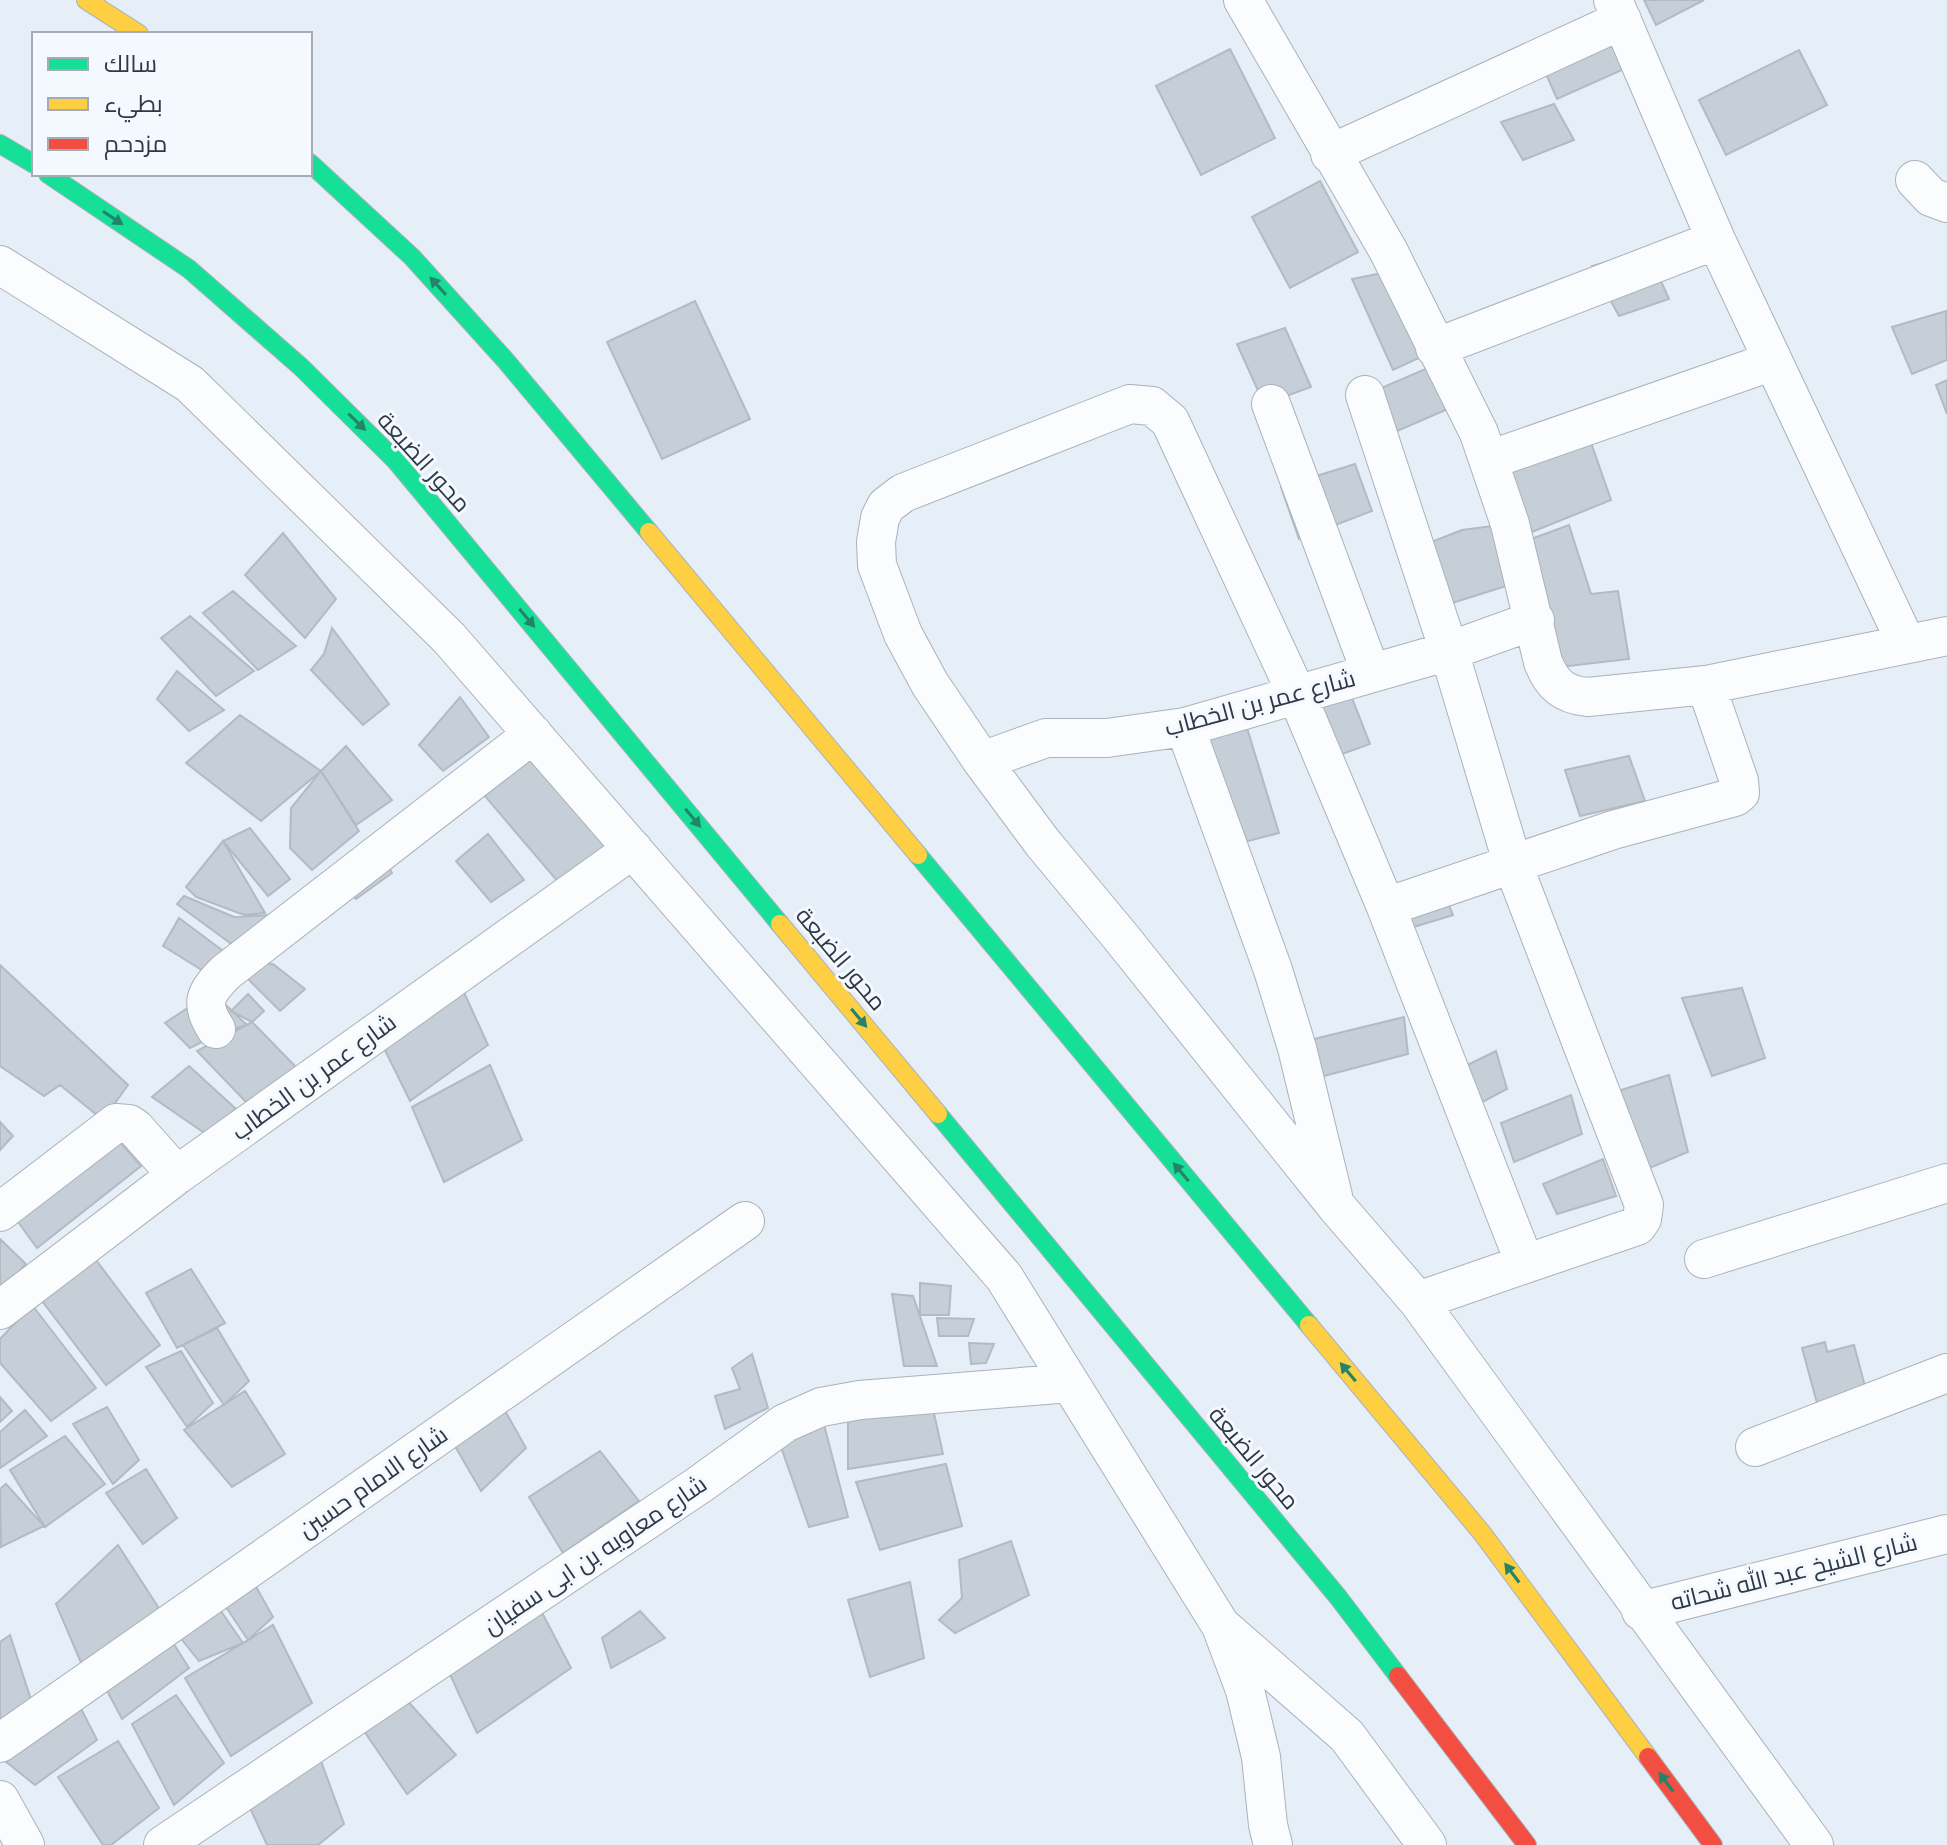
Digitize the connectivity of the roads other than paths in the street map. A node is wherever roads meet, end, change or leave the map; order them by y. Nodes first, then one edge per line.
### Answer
1 (86, 0) edge
2 (1243, 0) edge
3 (1618, 10) edge
4 (136, 32) edge
5 (0, 144) edge
6 (1330, 154) junction
7 (32, 163) edge
8 (312, 165) edge
9 (51, 176) edge
10 (1915, 180) dead end
11 (1947, 203) edge
12 (1716, 240) junction
13 (0, 265) edge
14 (1435, 348) junction
15 (1773, 361) junction
16 (1365, 395) dead end
17 (1271, 404) dead end
18 (1489, 460) junction
19 (1535, 620) junction
20 (1947, 636) edge
21 (1906, 643) junction
22 (1449, 651) junction
23 (1371, 673) junction
24 (1706, 685) junction
25 (1297, 695) junction
26 (1185, 727) junction
27 (533, 734) junction
28 (982, 761) junction
29 (633, 849) junction
30 (1513, 865) junction
31 (1386, 907) junction
32 (216, 1029) dead end
33 (177, 1175) junction
34 (1947, 1183) edge
35 (1336, 1206) junction
36 (0, 1212) edge
37 (745, 1221) dead end
38 (1704, 1259) dead end
39 (1525, 1264) junction
40 (1418, 1301) junction
41 (0, 1310) edge
42 (1947, 1373) edge
43 (1070, 1383) junction
44 (1755, 1447) dead end
45 (1947, 1534) edge
46 (1641, 1611) junction
47 (1221, 1626) junction
48 (0, 1743) edge
49 (0, 1800) edge
50 (25, 1845) edge
51 (163, 1845) edge
52 (1273, 1845) edge
53 (1427, 1845) edge
54 (1527, 1845) edge
55 (1713, 1845) edge
56 (1814, 1845) edge

1 - 4 highway
2 - 6 street
3 - 6 street
3 - 12 street
5 - 7 highway
6 - 14 street
55 -> 8 highway
9 -> 54 highway, محور الضبعة
10 - 11 street
12 - 14 street
12 - 15 street
13 - 27 street
14 - 18 street
15 - 18 street
15 - 21 street
16 - 22 street
17 - 23 street
18 - 19 street
19 - 22 street, شارع عمر بن الخطاب
19 - 24 street
20 - 21 street
21 - 24 street
22 - 23 street, شارع عمر بن الخطاب
22 - 30 street
23 - 25 street, شارع عمر بن الخطاب
24 - 30 street
25 - 26 street, شارع عمر بن الخطاب
25 - 28 street
25 - 31 street
26 - 28 street, شارع عمر بن الخطاب
26 - 35 street
27 - 29 street
27 - 32 street
28 - 35 street
29 - 33 street, شارع عمر بن الخطاب
29 - 43 street
30 - 31 street
30 - 39 street
31 - 39 street
33 - 36 street
33 - 41 street, شارع عمر بن الخطاب
34 - 38 street
35 - 40 street
37 - 48 street, شارع الامام حسين
39 - 40 street
40 - 46 street
42 - 44 street
43 - 47 street
43 - 51 street, شارع معاويه بن ابى سفيان
45 - 46 street, شارع الشيخ عبد الله شحاته
46 - 56 street
47 - 52 street
47 - 53 street
49 - 50 street

